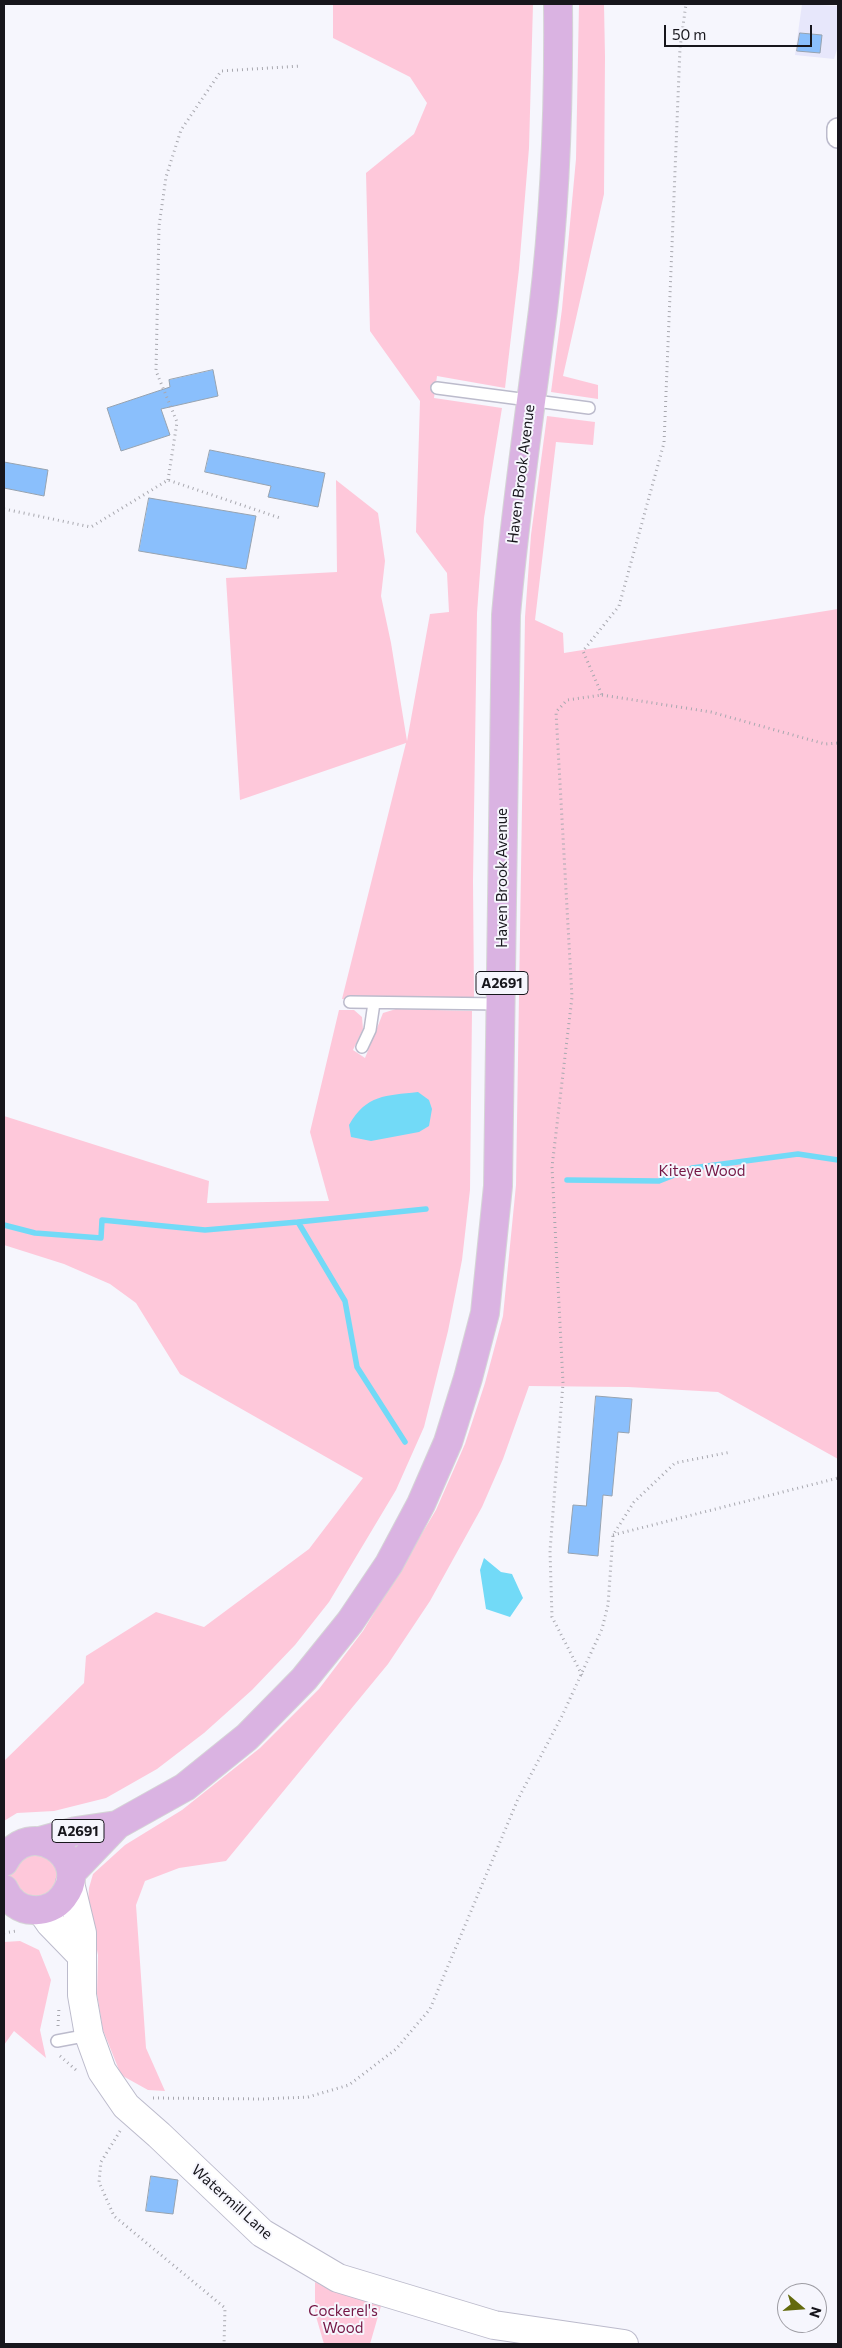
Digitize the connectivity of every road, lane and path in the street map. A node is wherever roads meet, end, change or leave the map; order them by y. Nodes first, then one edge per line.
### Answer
1 (558, 4) edge
2 (686, 4) edge
3 (301, 66) dead end
4 (838, 129) edge
5 (838, 137) edge
6 (437, 388) dead end
7 (530, 400) junction
8 (589, 408) dead end
9 (168, 480) junction
10 (4, 509) edge
11 (280, 518) dead end
12 (602, 695) junction
13 (838, 743) edge
14 (350, 1002) dead end
15 (374, 1003) junction
16 (501, 1004) junction
17 (362, 1047) dead end
18 (731, 1452) dead end
19 (838, 1478) edge
20 (613, 1535) junction
21 (582, 1675) junction
22 (117, 1825) junction
23 (40, 1841) junction
24 (4, 1862) edge
25 (70, 1878) junction
26 (18, 1910) edge
27 (4, 1933) edge
28 (82, 1956) junction
29 (60, 1998) dead end
30 (89, 2035) junction
31 (57, 2041) joint
32 (126, 2106) junction
33 (224, 2344) edge
34 (624, 2344) edge

1 - 7 main road, Haven Brook Avenue / A2691
2 - 12 path
3 - 9 path
4 - 5 street
6 - 7 lane
7 - 8 lane
7 - 16 main road, Haven Brook Avenue / A2691
9 - 10 path
9 - 11 path
12 - 13 path
12 - 21 path
14 - 15 lane
15 - 16 lane
15 - 17 lane
16 - 22 main road, Haven Brook Avenue / A2691
18 - 20 path
19 - 20 path
20 - 21 path
21 - 32 path
22 - 23 main road, Haven Brook Avenue / A2691
22 - 25 main road, Haven Brook Avenue / A2691
23 - 24 main road, Haven Brook Avenue
23 - 25 main road
25 - 26 main road, Haven Brook Avenue
25 - 28 street, Watermill Lane
26 - 27 path
26 - 28 street
28 - 30 street, Watermill Lane
29 - 31 path
30 - 31 lane
30 - 32 street, Watermill Lane
32 - 33 path
32 - 34 street, Watermill Lane

